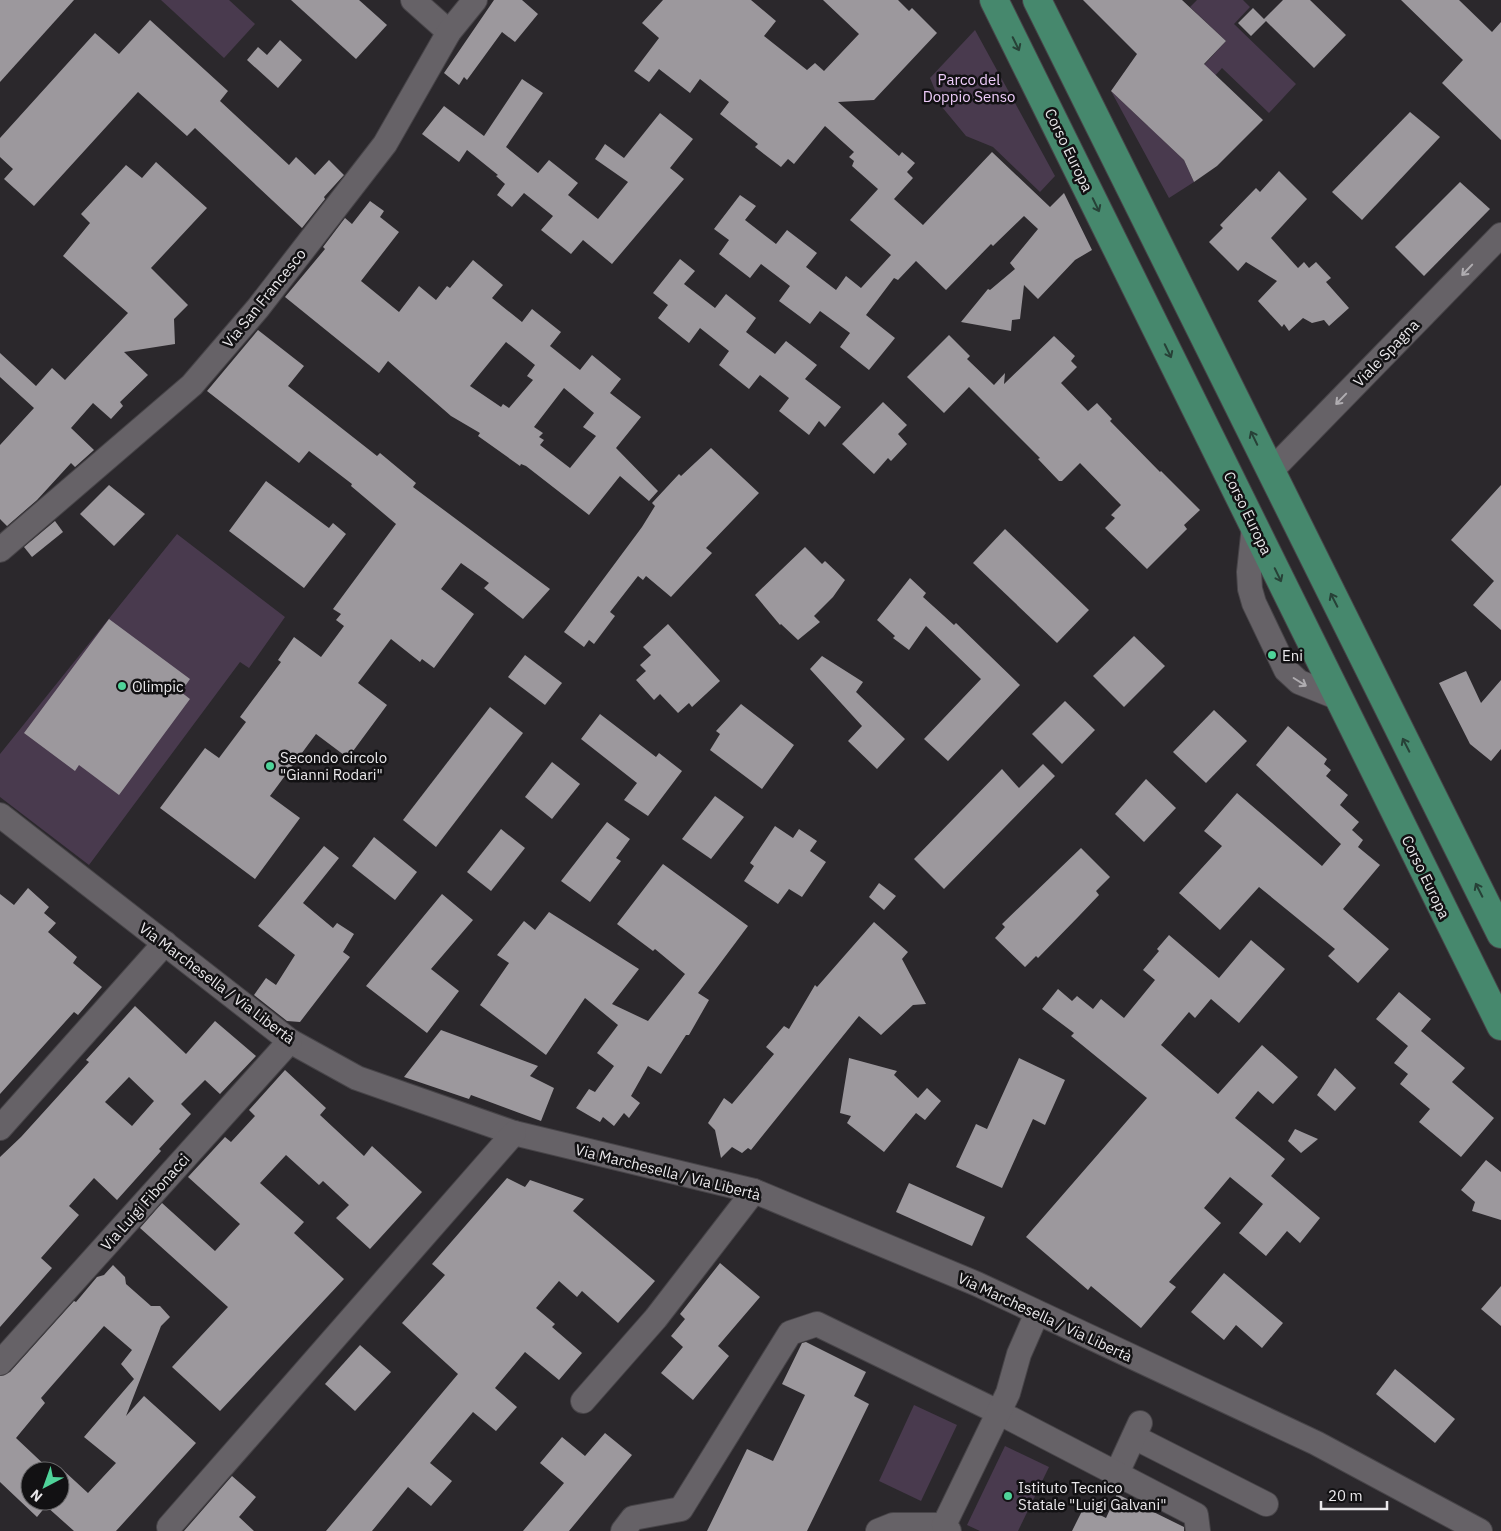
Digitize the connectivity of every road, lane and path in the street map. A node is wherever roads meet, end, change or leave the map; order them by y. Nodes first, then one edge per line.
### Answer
1 (413, 0) edge
2 (475, 0) edge
3 (994, 0) edge
4 (1037, 0) edge
5 (449, 32) junction
6 (1501, 235) edge
7 (1270, 472) junction
8 (0, 550) edge
9 (0, 815) edge
10 (1501, 934) edge
11 (165, 943) junction
12 (1501, 1026) edge
13 (290, 1041) junction
14 (0, 1128) edge
15 (514, 1133) junction
16 (754, 1191) junction
17 (1037, 1313) junction
18 (4, 1349) edge
19 (584, 1401) dead end
20 (998, 1412) junction
21 (1117, 1473) junction
22 (1266, 1504) dead end
23 (169, 1527) dead end
24 (946, 1528) edge
25 (623, 1531) edge
26 (878, 1531) edge
27 (1198, 1531) edge
28 (1480, 1531) edge

1 - 5 street
2 - 5 street, Via San Francesco
3 -> 12 main road, Corso Europa
7 -> 4 main road
5 - 8 street, Via San Francesco
6 -> 7 street, Viale Spagna
10 -> 7 main road
9 - 11 street, Via Marchesella / Via Libertà
11 - 13 street, Via Marchesella / Via Libertà
11 - 14 street
13 - 15 street, Via Marchesella / Via Libertà
13 - 18 street, Via Luigi Fibonacci
15 - 16 street, Via Marchesella / Via Libertà
15 - 23 street
16 - 17 street, Via Marchesella / Via Libertà
16 - 19 street
17 - 20 street
17 - 28 street, Via Marchesella / Via Libertà
20 - 21 street
20 - 24 street
20 - 25 street
21 - 22 street
21 - 27 street
24 - 26 street

